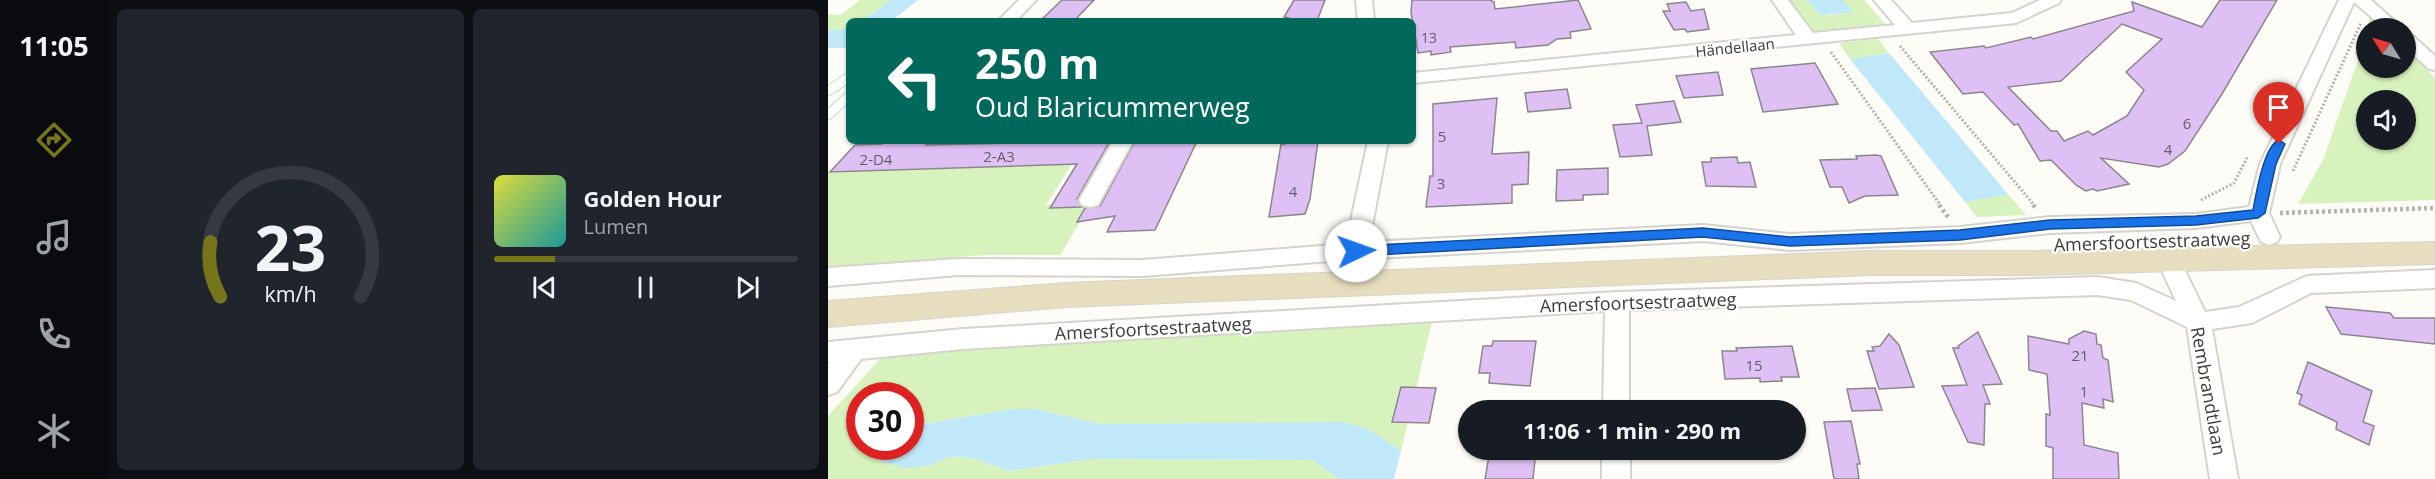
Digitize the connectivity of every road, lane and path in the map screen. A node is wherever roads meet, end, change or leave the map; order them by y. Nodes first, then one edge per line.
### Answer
1 (1028, 0) edge
2 (1364, 0) edge
3 (1780, 0) edge
4 (1882, 0) edge
5 (2054, 0) edge
6 (2347, 0) edge
7 (2365, 3) edge
8 (1009, 18) edge
9 (1366, 18) edge
10 (2382, 18) edge
11 (1908, 29) junction
12 (1888, 32) junction
13 (1815, 39) junction
14 (2416, 48) edge
15 (2435, 65) edge
16 (846, 78) edge
17 (1416, 78) edge
18 (828, 91) edge
19 (846, 99) edge
20 (828, 115) edge
21 (1121, 144) edge
22 (1377, 144) edge
23 (2252, 148) dead end
24 (2292, 172) dead end
25 (1090, 200) dead end
26 (2285, 203) dead end
27 (2435, 208) edge
28 (2196, 221) junction
29 (2270, 221) junction
30 (2050, 225) junction
31 (2435, 232) edge
32 (1960, 235) junction
33 (2163, 250) junction
34 (1356, 251) junction
35 (2435, 253) edge
36 (828, 277) edge
37 (2435, 279) edge
38 (1617, 301) junction
39 (828, 314) edge
40 (2198, 322) junction
41 (855, 348) junction
42 (828, 352) edge
43 (828, 384) edge
44 (1616, 400) edge
45 (1616, 460) edge
46 (1616, 479) edge
47 (2224, 479) edge

1 - 8 street
2 - 9 street
3 - 13 street
4 - 11 street
5 - 11 street, Händellaan
6 - 29 street
7 - 10 street
7 - 24 path
11 - 12 street, Händellaan
12 - 13 street, Händellaan
12 - 30 path
13 - 17 street, Händellaan
13 - 32 path
14 - 15 street
16 - 18 lane
19 - 20 lane
21 - 25 street
22 - 34 street
23 - 28 path
26 - 29 path
27 - 29 path
28 - 29 street, Amersfoortsestraatweg
28 - 30 street, Amersfoortsestraatweg
29 - 31 main road, Amersfoortsestraatweg
29 - 33 main road, Amersfoortsestraatweg
30 - 32 street, Amersfoortsestraatweg
32 - 34 street, Amersfoortsestraatweg
33 - 35 main road, Amersfoortsestraatweg
33 - 39 main road, Amersfoortsestraatweg
33 - 40 street, Rembrandtlaan
34 - 36 street, Amersfoortsestraatweg
37 - 40 street
38 - 40 street, Amersfoortsestraatweg
38 - 41 street, Amersfoortsestraatweg
38 - 44 street
40 - 47 street, Rembrandtlaan
41 - 42 street, Amersfoortsestraatweg
41 - 43 street
45 - 46 street

